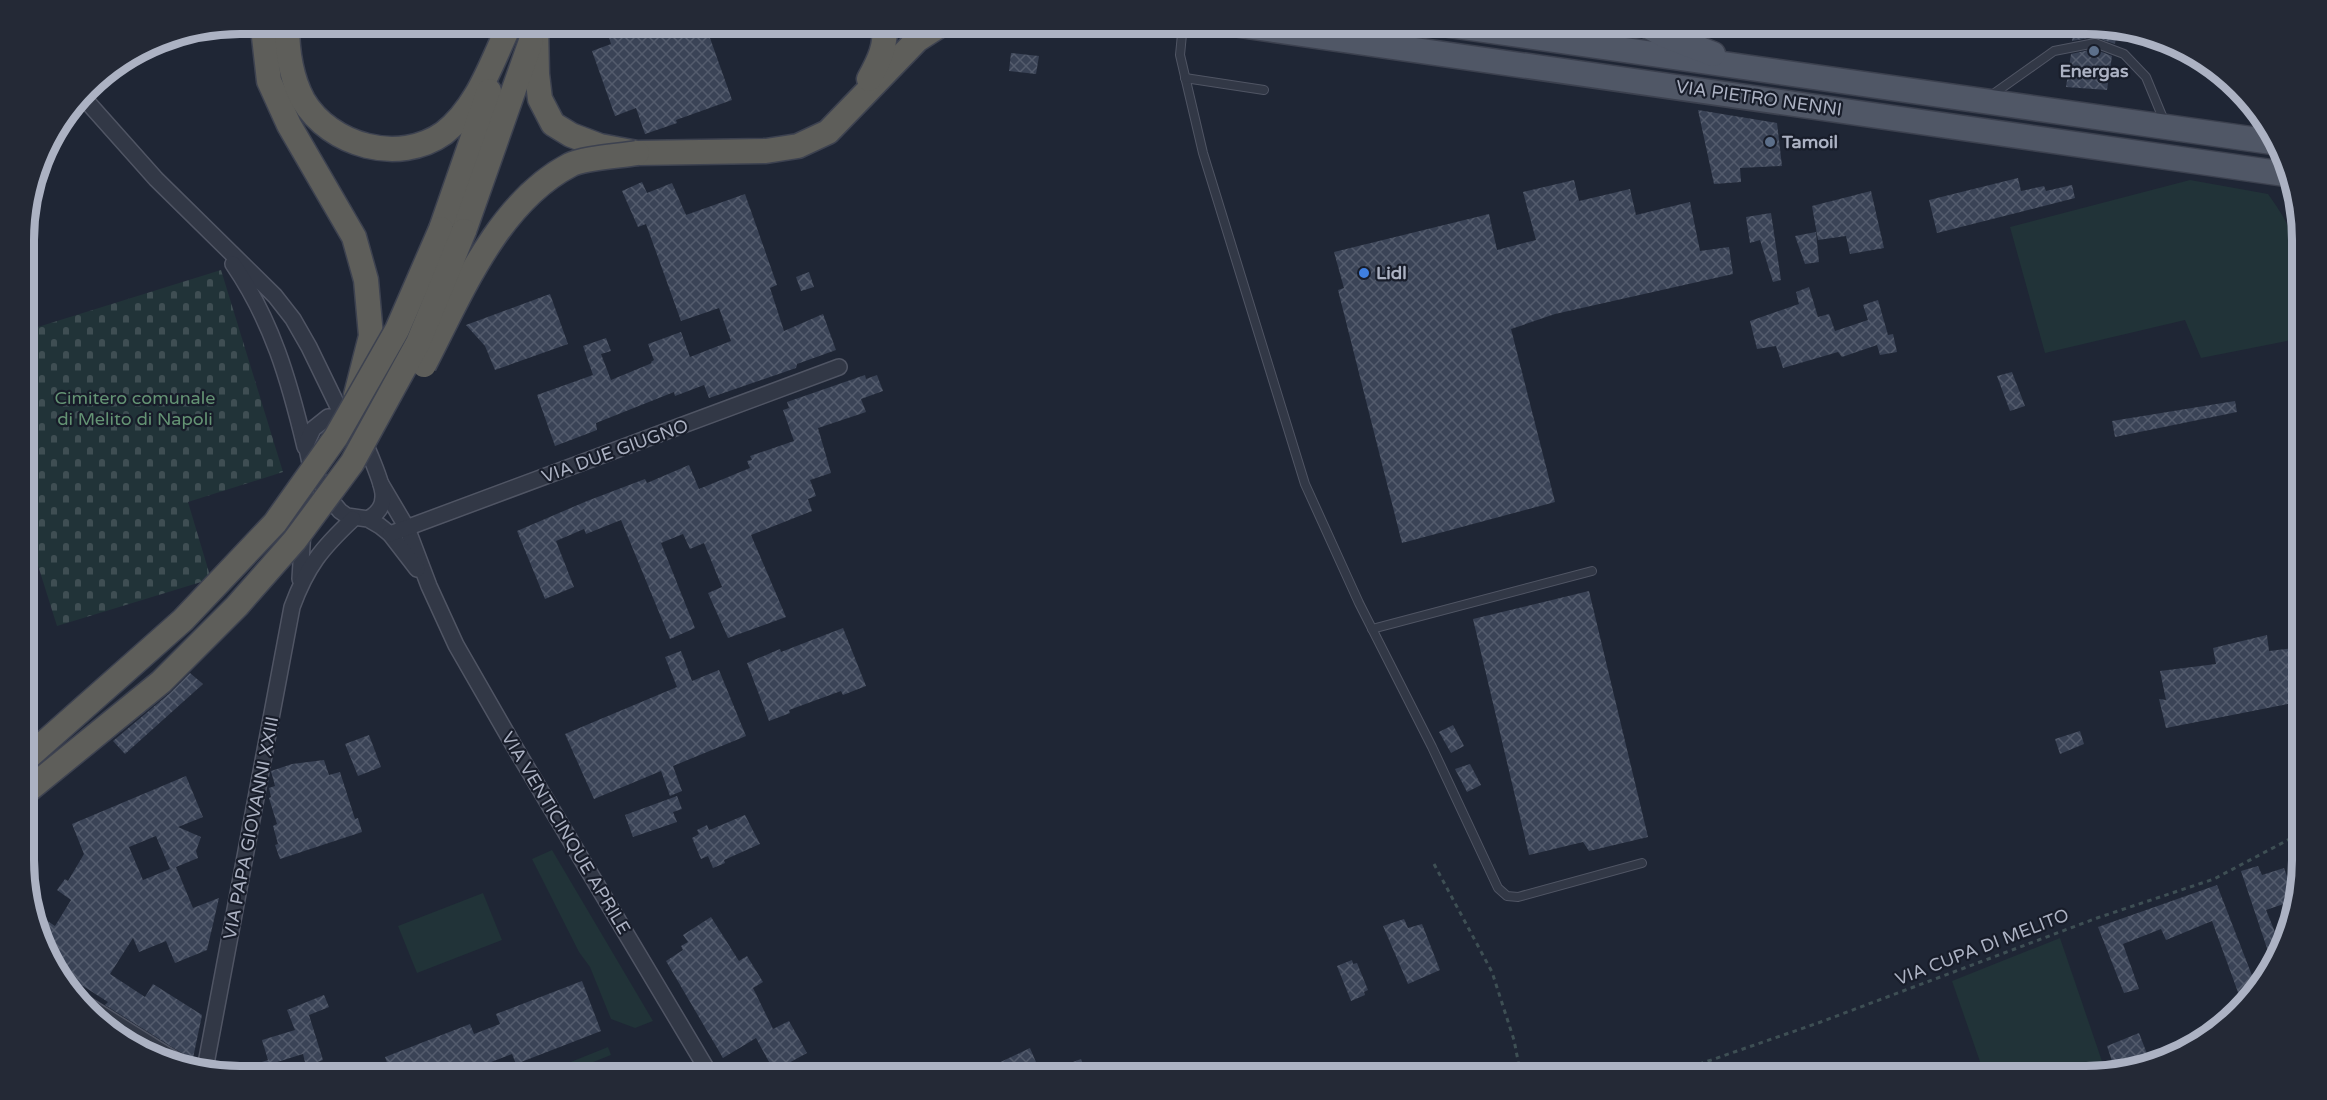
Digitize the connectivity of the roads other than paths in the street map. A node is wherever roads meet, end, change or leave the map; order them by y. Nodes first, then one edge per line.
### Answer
1 (1182, 34) edge
2 (1306, 34) edge
3 (1514, 34) edge
4 (1663, 34) edge
5 (264, 35) edge
6 (287, 35) edge
7 (517, 35) edge
8 (520, 35) edge
9 (521, 35) edge
10 (527, 35) edge
11 (885, 35) edge
12 (925, 35) edge
13 (1730, 65) junction
14 (1185, 78) junction
15 (1263, 90) dead end
16 (1983, 101) junction
17 (88, 103) edge
18 (847, 114) junction
19 (2167, 127) junction
20 (2267, 141) edge
21 (637, 153) junction
22 (2281, 173) edge
23 (218, 242) junction
24 (839, 367) dead end
25 (348, 412) junction
26 (306, 454) junction
27 (351, 463) junction
28 (381, 484) junction
29 (361, 519) junction
30 (407, 528) junction
31 (390, 534) junction
32 (1592, 571) dead end
33 (429, 586) junction
34 (299, 587) junction
35 (1372, 629) junction
36 (34, 752) edge
37 (34, 785) edge
38 (1642, 863) dead end
39 (113, 1021) edge
40 (147, 1042) edge
41 (207, 1063) edge
42 (705, 1066) edge

1 - 14 lane
2 - 22 main road, VIA PIETRO NENNI
3 - 13 main road, VIA PIETRO NENNI
4 - 13 main road
5 - 25 highway, bridge
6 - 7 highway
8 - 25 highway, bridge
9 - 27 highway, bridge
10 - 21 highway
11 - 18 highway
12 - 18 highway
13 - 16 main road, VIA PIETRO NENNI
14 - 15 lane
14 - 35 lane
16 - 19 main road, VIA PIETRO NENNI
16 - 19 lane
17 - 23 street, VIA PAPA GIOVANNI XXIII
18 - 21 highway
19 - 20 main road, VIA PIETRO NENNI
21 - 27 highway, bridge
23 - 25 street, VIA PAPA GIOVANNI XXIII
23 - 26 street, VIA PAPA GIOVANNI XXIII
24 - 30 street, VIA DUE GIUGNO
25 - 26 street
25 - 28 street, VIA PAPA GIOVANNI XXIII
25 - 36 highway, bridge
26 - 29 street, VIA VENTICINQUE APRILE
26 - 34 street, VIA PAPA GIOVANNI XXIII
27 - 37 highway, bridge
28 - 29 street, VIA PAPA GIOVANNI XXIII
28 - 30 street, VIA VENTICINQUE APRILE
29 - 31 street, VIA VENTICINQUE APRILE
29 - 34 street, VIA PAPA GIOVANNI XXIII
30 - 31 street, VIA DUE GIUGNO
30 - 33 street, VIA VENTICINQUE APRILE
31 - 33 street, VIA VENTICINQUE APRILE
32 - 35 lane
33 - 42 street, VIA VENTICINQUE APRILE
34 - 41 street, VIA PAPA GIOVANNI XXIII
35 - 38 lane
39 - 40 street

